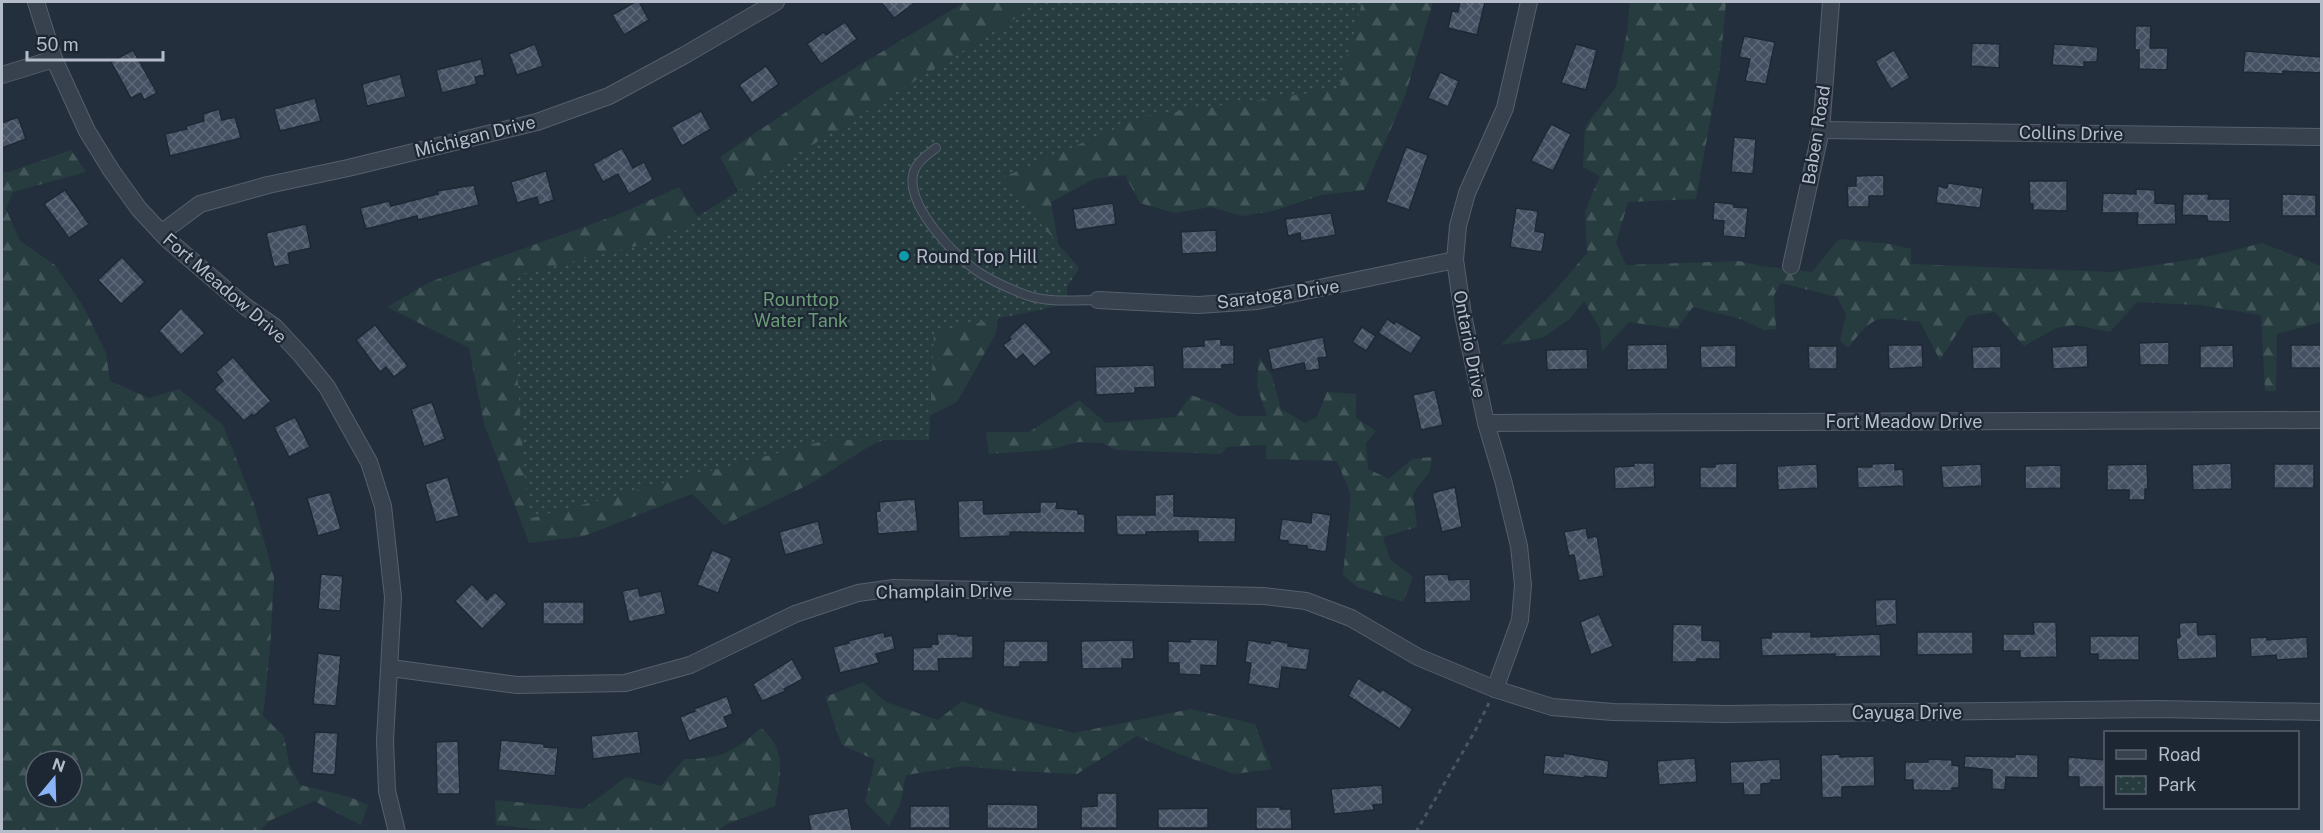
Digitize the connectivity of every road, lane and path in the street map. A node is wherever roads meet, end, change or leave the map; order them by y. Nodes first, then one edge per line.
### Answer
1 (36, 2) edge
2 (776, 2) edge
3 (1529, 2) edge
4 (1831, 2) edge
5 (54, 59) junction
6 (2, 75) edge
7 (1821, 130) junction
8 (2322, 137) edge
9 (936, 148) dead end
10 (161, 232) junction
11 (1455, 260) junction
12 (1791, 266) dead end
13 (1098, 300) joint
14 (2322, 420) edge
15 (1486, 423) junction
16 (391, 668) junction
17 (1495, 689) junction
18 (2322, 712) edge
19 (396, 831) edge
20 (1416, 831) edge

1 - 5 street, Fort Meadow Drive
2 - 10 street, Michigan Drive
3 - 11 street, Ontario Drive
4 - 7 street, Baben Road
5 - 6 street
5 - 10 street, Fort Meadow Drive
7 - 8 street, Collins Drive
7 - 12 street, Baben Road
9 - 13 lane
10 - 16 street, Fort Meadow Drive
11 - 13 street, Saratoga Drive
11 - 15 street, Ontario Drive
14 - 15 street, Fort Meadow Drive
15 - 17 street, Ontario Drive
16 - 17 street, Champlain Drive
16 - 19 street, Fort Meadow Drive
17 - 18 street, Cayuga Drive
17 - 20 path

